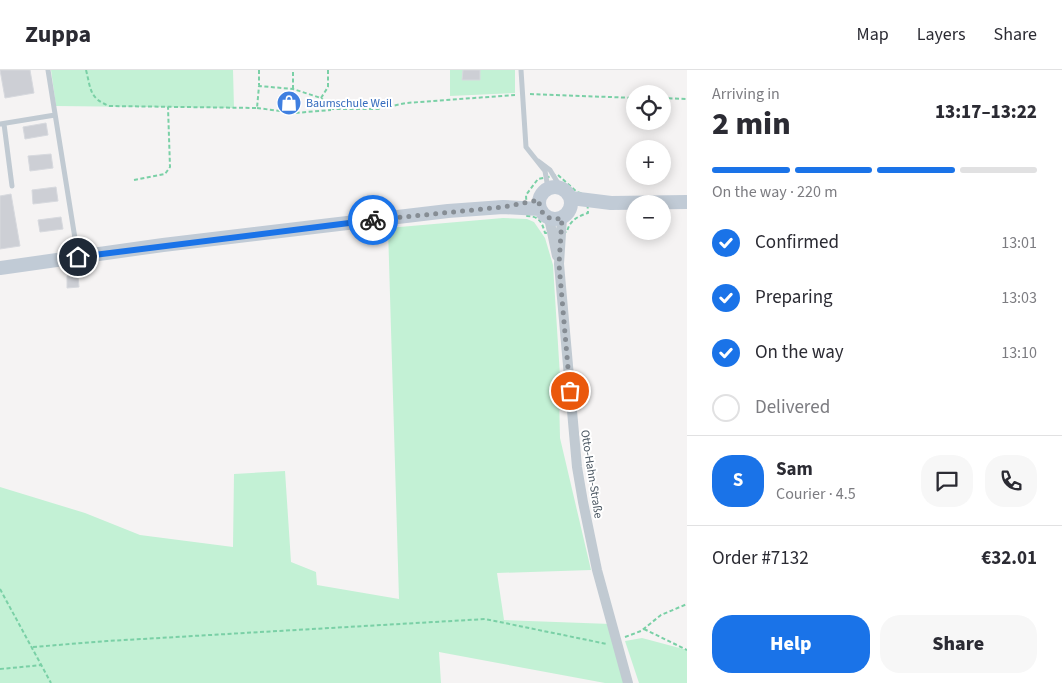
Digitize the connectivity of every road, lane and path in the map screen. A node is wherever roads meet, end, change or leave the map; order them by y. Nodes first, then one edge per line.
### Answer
1 (48, 70) edge
2 (86, 70) edge
3 (259, 70) edge
4 (293, 70) edge
5 (328, 70) edge
6 (521, 70) edge
7 (259, 86) junction
8 (293, 89) junction
9 (522, 94) junction
10 (320, 98) junction
11 (626, 98) edge
12 (671, 98) edge
13 (687, 99) edge
14 (168, 107) junction
15 (257, 108) junction
16 (333, 109) junction
17 (55, 115) junction
18 (2, 124) edge
19 (534, 158) junction
20 (134, 180) dead end
21 (12, 186) dead end
22 (549, 202) junction
23 (687, 202) edge
24 (588, 211) dead end
25 (564, 232) dead end
26 (548, 233) dead end
27 (78, 257) junction
28 (0, 268) edge
29 (0, 589) edge
30 (687, 604) edge
31 (644, 629) junction
32 (616, 642) junction
33 (33, 647) junction
34 (687, 650) edge
35 (42, 665) junction
36 (0, 669) edge
37 (51, 683) edge
38 (628, 683) edge

1 - 17 lane
2 - 14 path
3 - 7 path
4 - 8 path
5 - 10 path
6 - 9 lane
7 - 8 path
7 - 15 path
8 - 10 path
9 - 11 path
9 - 16 path
9 - 19 lane
10 - 16 path
12 - 13 path
14 - 15 path
14 - 20 path
15 - 16 path
17 - 18 lane
17 - 27 lane
18 - 21 lane
19 - 22 lane
19 - 22 lane
22 - 23 main road
22 - 26 path
22 - 27 main road
22 - 32 street, Otto-Hahn-Straße
24 - 25 path
27 - 28 main road
29 - 33 path
30 - 31 path
31 - 32 path
31 - 34 path
32 - 33 path
32 - 38 street, Otto-Hahn-Straße
33 - 35 path
35 - 36 path
35 - 37 path

